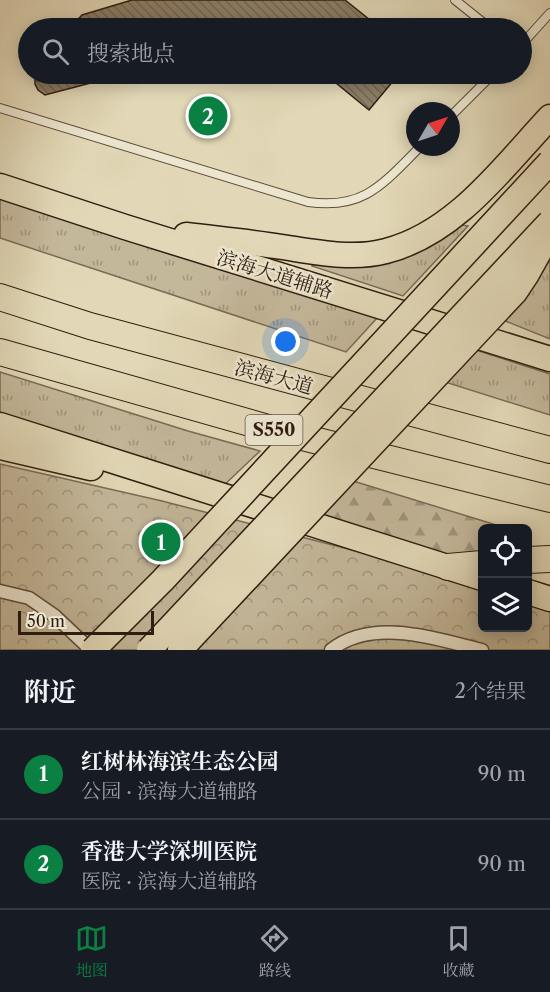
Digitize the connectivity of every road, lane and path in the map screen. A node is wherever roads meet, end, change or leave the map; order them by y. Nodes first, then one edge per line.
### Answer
1 (455, 0) edge
2 (550, 13) edge
3 (478, 18) edge
4 (532, 33) edge
5 (483, 84) edge
6 (460, 107) edge
7 (0, 108) edge
8 (550, 117) edge
9 (411, 156) edge
10 (550, 162) edge
11 (0, 186) edge
12 (550, 222) edge
13 (124, 227) junction
14 (550, 232) edge
15 (0, 297) edge
16 (0, 352) edge
17 (550, 359) edge
18 (0, 425) edge
19 (0, 447) edge
20 (550, 450) edge
21 (216, 494) junction
22 (550, 499) edge
23 (550, 559) edge
24 (532, 560) edge
25 (478, 564) edge
26 (448, 567) junction
27 (478, 576) edge
28 (163, 580) junction
29 (0, 591) edge
30 (532, 593) edge
31 (550, 599) edge
32 (92, 650) edge
33 (104, 650) edge
34 (149, 650) edge
35 (180, 650) edge
36 (331, 650) edge
37 (482, 650) edge

1 - 3 lane
2 - 4 lane
5 - 6 lane
7 - 9 lane
8 - 13 main road
10 - 28 main road, bridge
11 - 13 main road, 滨海大道辅路
12 - 34 main road, bridge
13 - 17 main road, 滨海大道辅路
14 - 35 main road, bridge
15 - 20 highway, 滨海大道
16 - 22 highway, S550
18 - 21 main road
19 - 21 main road
21 - 26 main road
23 - 24 highway
25 - 26 highway
26 - 27 main road
28 - 32 main road, bridge
28 - 33 main road, bridge
29 - 32 street
30 - 31 main road
36 - 37 street

